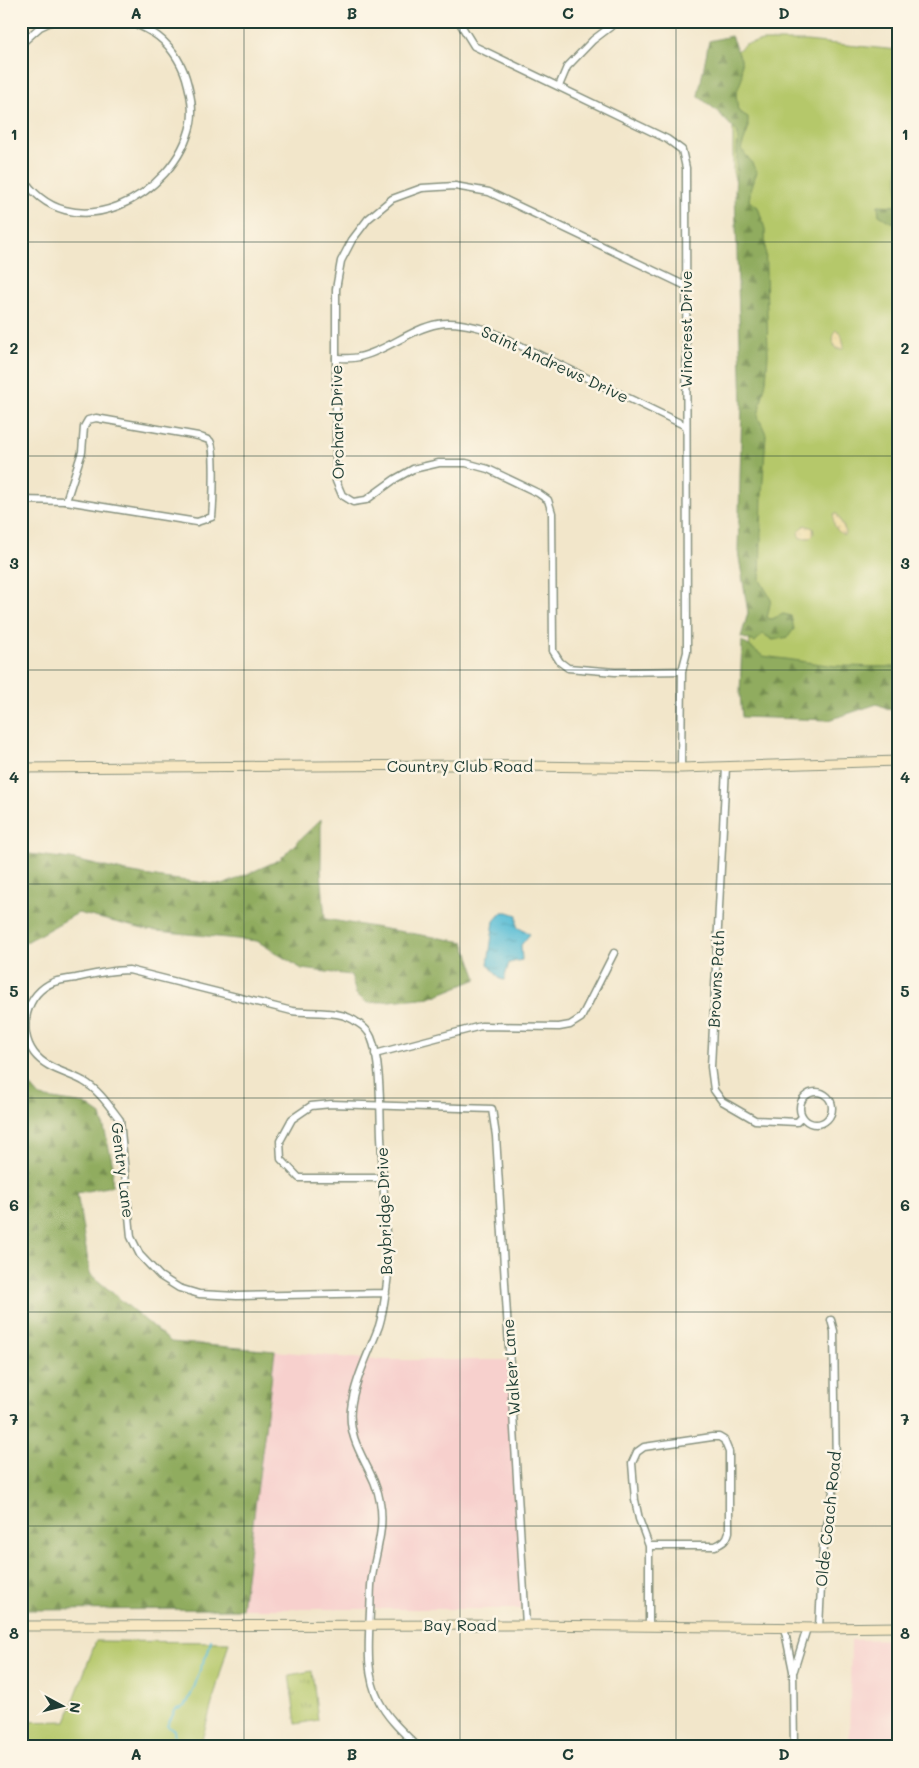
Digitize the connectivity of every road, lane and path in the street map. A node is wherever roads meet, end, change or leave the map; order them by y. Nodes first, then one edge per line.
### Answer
1 (53, 21) edge
2 (129, 21) edge
3 (460, 21) edge
4 (618, 21) edge
5 (21, 44) edge
6 (559, 86) junction
7 (21, 175) edge
8 (686, 286) junction
9 (336, 358) junction
10 (686, 426) junction
11 (21, 500) edge
12 (66, 501) junction
13 (682, 671) junction
14 (898, 761) edge
15 (726, 767) junction
16 (21, 768) edge
17 (681, 768) junction
18 (614, 953) dead end
19 (376, 1054) junction
20 (380, 1106) junction
21 (802, 1117) junction
22 (383, 1178) junction
23 (386, 1293) junction
24 (831, 1320) dead end
25 (649, 1546) junction
26 (370, 1625) junction
27 (526, 1625) junction
28 (21, 1626) edge
29 (649, 1626) junction
30 (898, 1627) edge
31 (784, 1628) junction
32 (807, 1628) junction
33 (820, 1628) junction
34 (793, 1671) junction
35 (418, 1747) edge
36 (794, 1747) edge

1 - 5 street
2 - 7 street
3 - 6 street, Wincrest Drive
4 - 6 street
6 - 8 street, Wincrest Drive
8 - 9 street, Orchard Drive
8 - 10 street, Wincrest Drive
9 - 10 street, Saint Andrews Drive
9 - 13 street, Orchard Drive
10 - 13 street, Wincrest Drive
11 - 12 street
12 - 12 street
13 - 17 street, Wincrest Drive
14 - 15 street, Country Club Road
15 - 17 street, Country Club Road
15 - 21 street, Browns Path
16 - 17 street, Country Club Road
18 - 19 street
19 - 20 street, Gentry Lane
19 - 23 street, Gentry Lane
20 - 22 street, Baybridge Drive
20 - 22 street
20 - 27 street, Walker Lane
21 - 21 street, Browns Path
22 - 23 street, Baybridge Drive
23 - 26 street, Baybridge Drive
24 - 33 street, Olde Coach Road
25 - 25 street
25 - 29 street
26 - 27 street, Bay Road
26 - 28 street, Bay Road
26 - 35 street, Baybridge Drive
27 - 29 street, Bay Road
29 - 31 street, Bay Road
30 - 33 street, Bay Road
31 - 32 street, Bay Road
31 - 34 street
32 - 33 street, Bay Road
32 - 34 street
34 - 36 street

